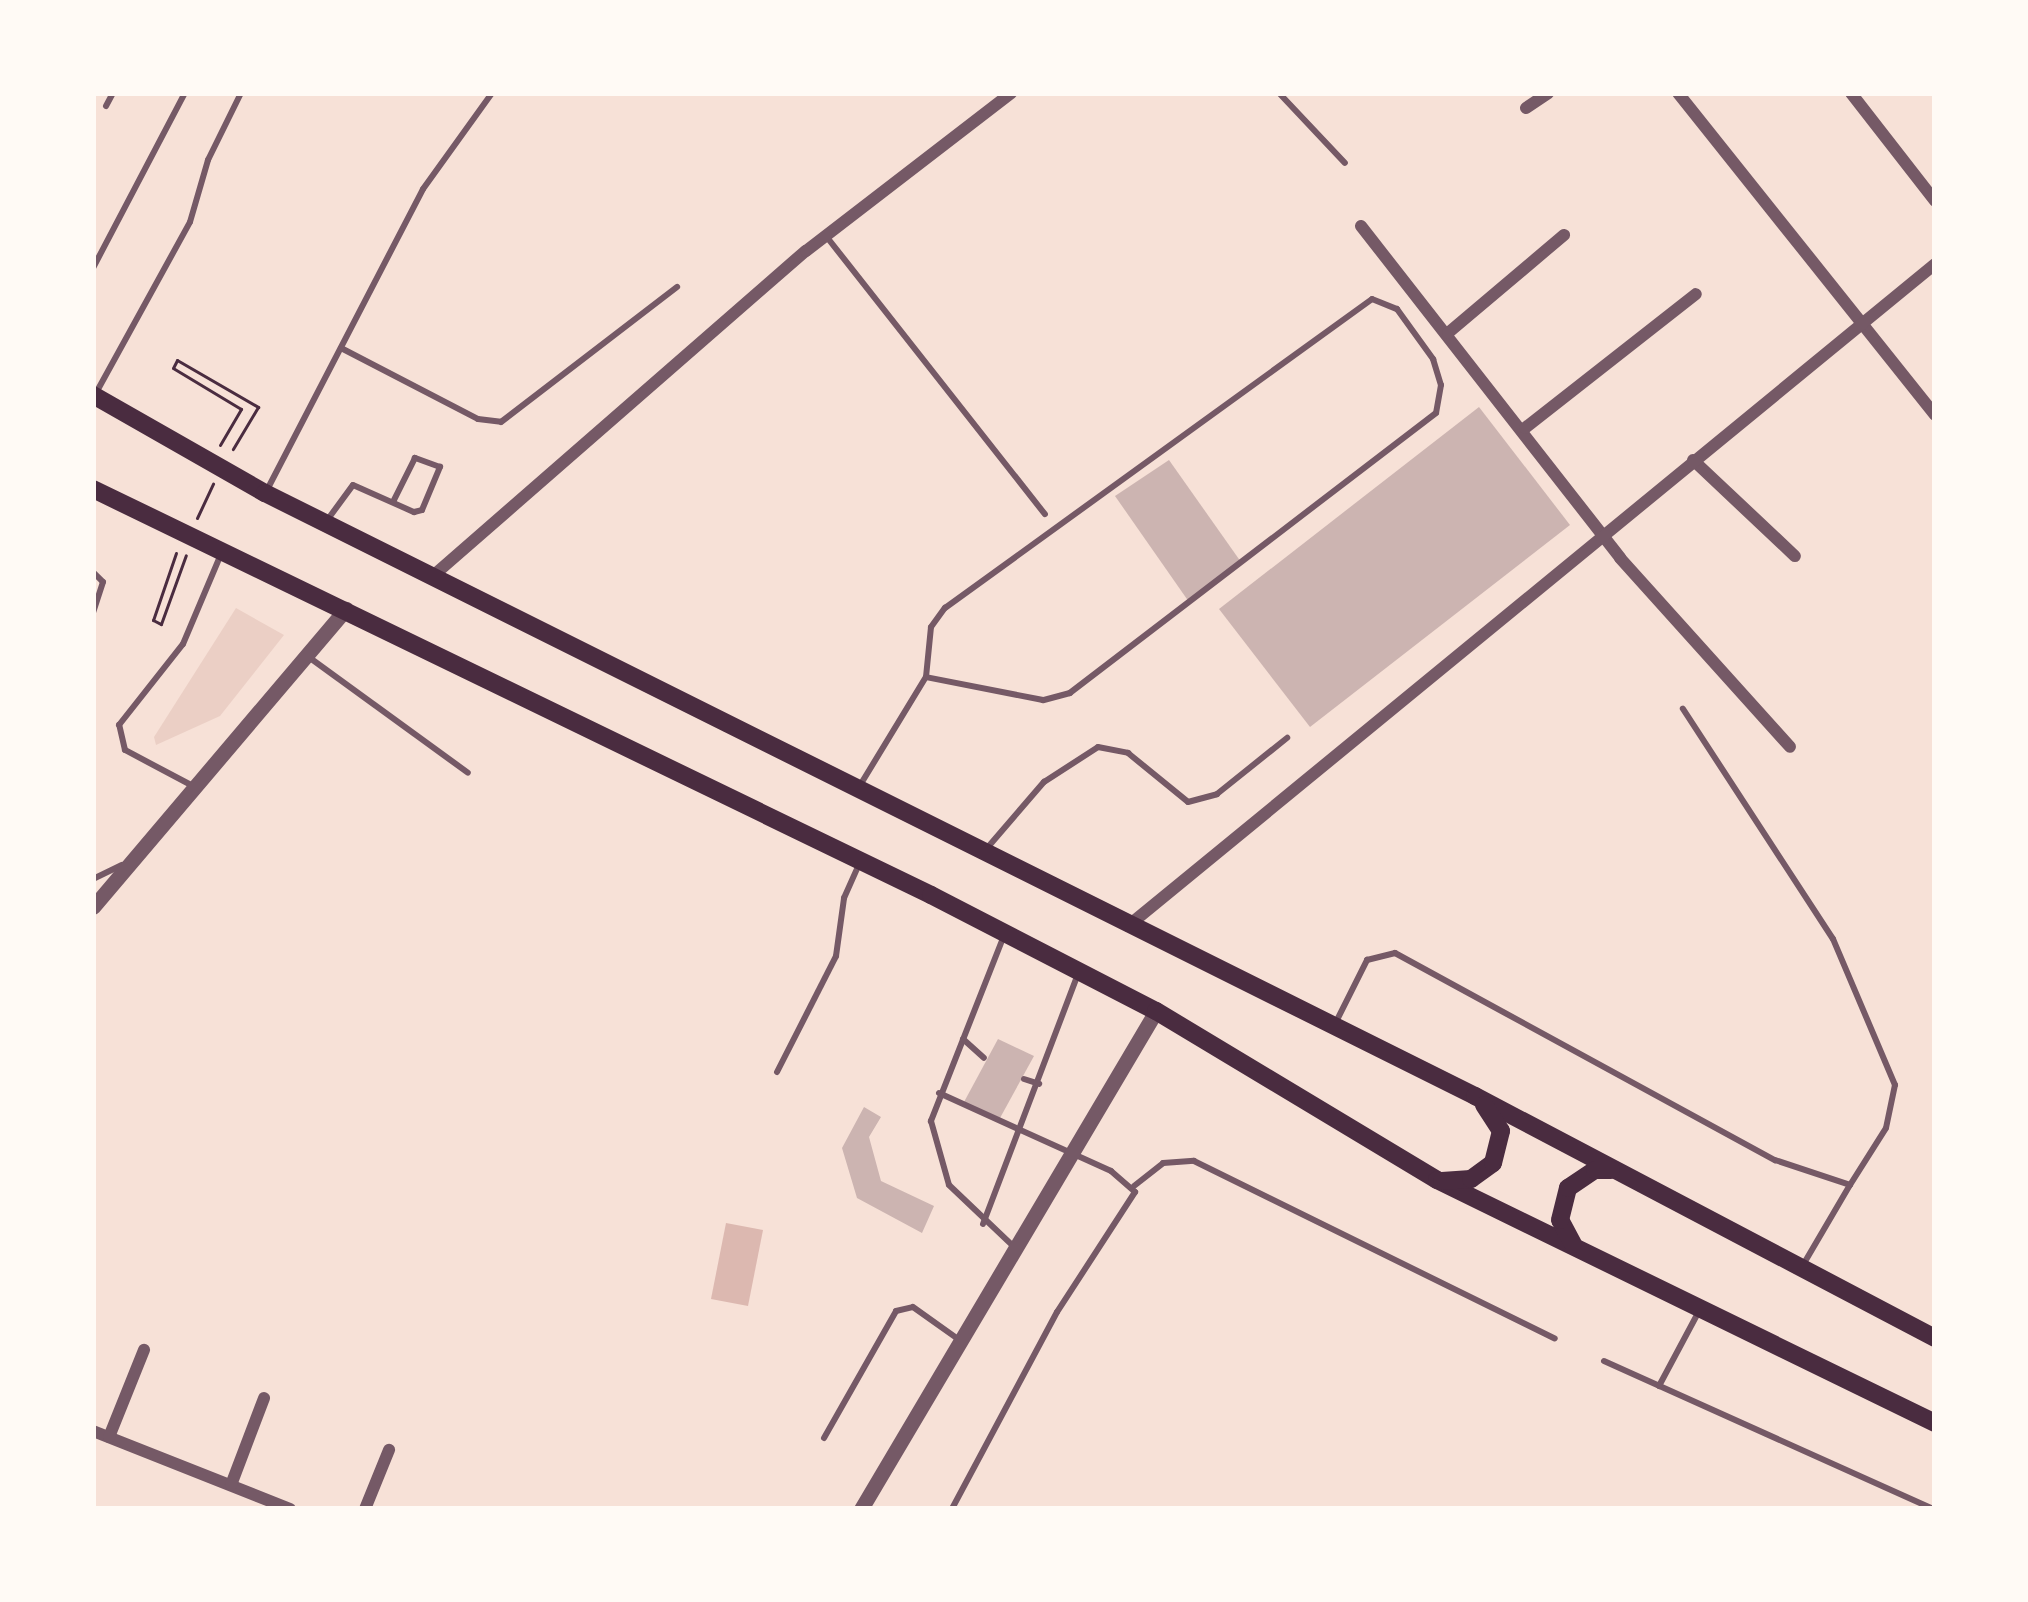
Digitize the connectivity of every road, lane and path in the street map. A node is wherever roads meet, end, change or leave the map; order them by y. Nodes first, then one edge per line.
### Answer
1 (113, 93) edge
2 (185, 93) edge
3 (242, 93) edge
4 (492, 93) edge
5 (1011, 93) edge
6 (1279, 93) edge
7 (1548, 93) edge
8 (1678, 93) edge
9 (1851, 93) edge
10 (106, 106) dead end
11 (1526, 108) dead end
12 (1345, 163) dead end
13 (1935, 201) edge
14 (1361, 226) dead end
15 (1564, 235) dead end
16 (826, 236) junction
17 (1935, 264) edge
18 (93, 268) edge
19 (677, 287) dead end
20 (1696, 294) dead end
21 (1859, 323) junction
22 (1448, 333) junction
23 (341, 348) junction
24 (93, 396) edge
25 (1935, 415) edge
26 (1525, 428) junction
27 (1693, 460) junction
28 (216, 469) junction
29 (93, 489) edge
30 (265, 493) junction
31 (393, 502) junction
32 (1045, 514) dead end
33 (326, 523) junction
34 (190, 531) junction
35 (1602, 531) junction
36 (222, 551) junction
37 (1795, 556) dead end
38 (93, 572) edge
39 (434, 575) junction
40 (346, 609) junction
41 (93, 612) edge
42 (308, 656) junction
43 (926, 677) junction
44 (1684, 709) dead end
45 (1287, 738) dead end
46 (1790, 747) dead end
47 (468, 773) dead end
48 (195, 787) junction
49 (856, 791) junction
50 (984, 856) junction
51 (133, 860) junction
52 (861, 862) junction
53 (93, 879) edge
54 (93, 907) edge
55 (1127, 927) junction
56 (1005, 935) junction
57 (1079, 970) junction
58 (1156, 1011) junction
59 (1333, 1028) junction
60 (963, 1039) junction
61 (985, 1058) dead end
62 (777, 1072) dead end
63 (1024, 1079) dead end
64 (1039, 1084) junction
65 (938, 1094) junction
66 (1475, 1096) junction
67 (1022, 1136) junction
68 (1072, 1156) junction
69 (1627, 1176) junction
70 (1437, 1180) junction
71 (1850, 1185) junction
72 (1134, 1186) junction
73 (983, 1223) junction
74 (1016, 1248) junction
75 (1576, 1248) junction
76 (1801, 1270) junction
77 (1700, 1308) junction
78 (1935, 1338) edge
79 (1555, 1339) dead end
80 (961, 1341) junction
81 (144, 1351) dead end
82 (1604, 1361) dead end
83 (1659, 1386) junction
84 (264, 1398) dead end
85 (1935, 1423) edge
86 (93, 1431) edge
87 (109, 1437) junction
88 (824, 1438) dead end
89 (389, 1450) dead end
90 (232, 1485) junction
91 (290, 1509) edge
92 (365, 1509) edge
93 (861, 1509) edge
94 (952, 1509) edge
95 (1933, 1509) edge

1 - 10 lane
2 - 18 lane
3 - 24 lane
4 - 23 lane
5 - 16 street
6 - 12 lane
7 - 11 street
8 - 21 street
9 - 13 street
14 - 22 street
15 - 22 street
16 - 32 lane
16 - 39 street
17 - 21 street
19 - 23 lane
20 - 26 street
21 - 25 street
21 - 27 street
22 - 26 street
23 - 30 lane
24 - 28 highway
26 - 35 street
27 - 35 street
27 - 37 street
28 - 28 path
28 - 30 highway
28 - 34 path
29 - 34 highway
30 - 33 highway
31 - 31 lane
31 - 33 lane
33 - 39 highway
34 - 34 path
34 - 36 highway
35 - 46 street
35 - 55 street
36 - 40 highway
36 - 48 lane
38 - 41 lane
39 - 49 highway
40 - 42 street
40 - 52 highway
42 - 47 lane
42 - 48 street
43 - 43 lane
43 - 49 lane
44 - 71 lane
45 - 50 lane
48 - 51 street
49 - 50 highway
50 - 55 highway
51 - 53 lane
51 - 54 street
52 - 56 highway
52 - 62 lane
55 - 59 highway
56 - 57 highway
56 - 60 lane
57 - 58 highway
57 - 64 lane
58 - 68 street
58 - 70 highway
59 - 66 highway
59 - 71 lane
60 - 61 lane
60 - 65 lane
63 - 64 lane
64 - 67 lane
65 - 67 lane
65 - 73 lane
66 - 69 highway
66 - 70 highway
67 - 68 lane
67 - 73 lane
68 - 72 lane
68 - 74 street
69 - 75 highway
69 - 76 highway
70 - 75 highway
71 - 76 lane
72 - 79 lane
72 - 94 lane
73 - 74 lane
74 - 80 street
75 - 77 highway
76 - 78 highway
77 - 83 lane
77 - 85 highway
80 - 88 lane
80 - 93 street
81 - 87 street
82 - 83 lane
83 - 95 lane
84 - 90 street
86 - 87 street
87 - 90 street
89 - 92 street
90 - 91 street

